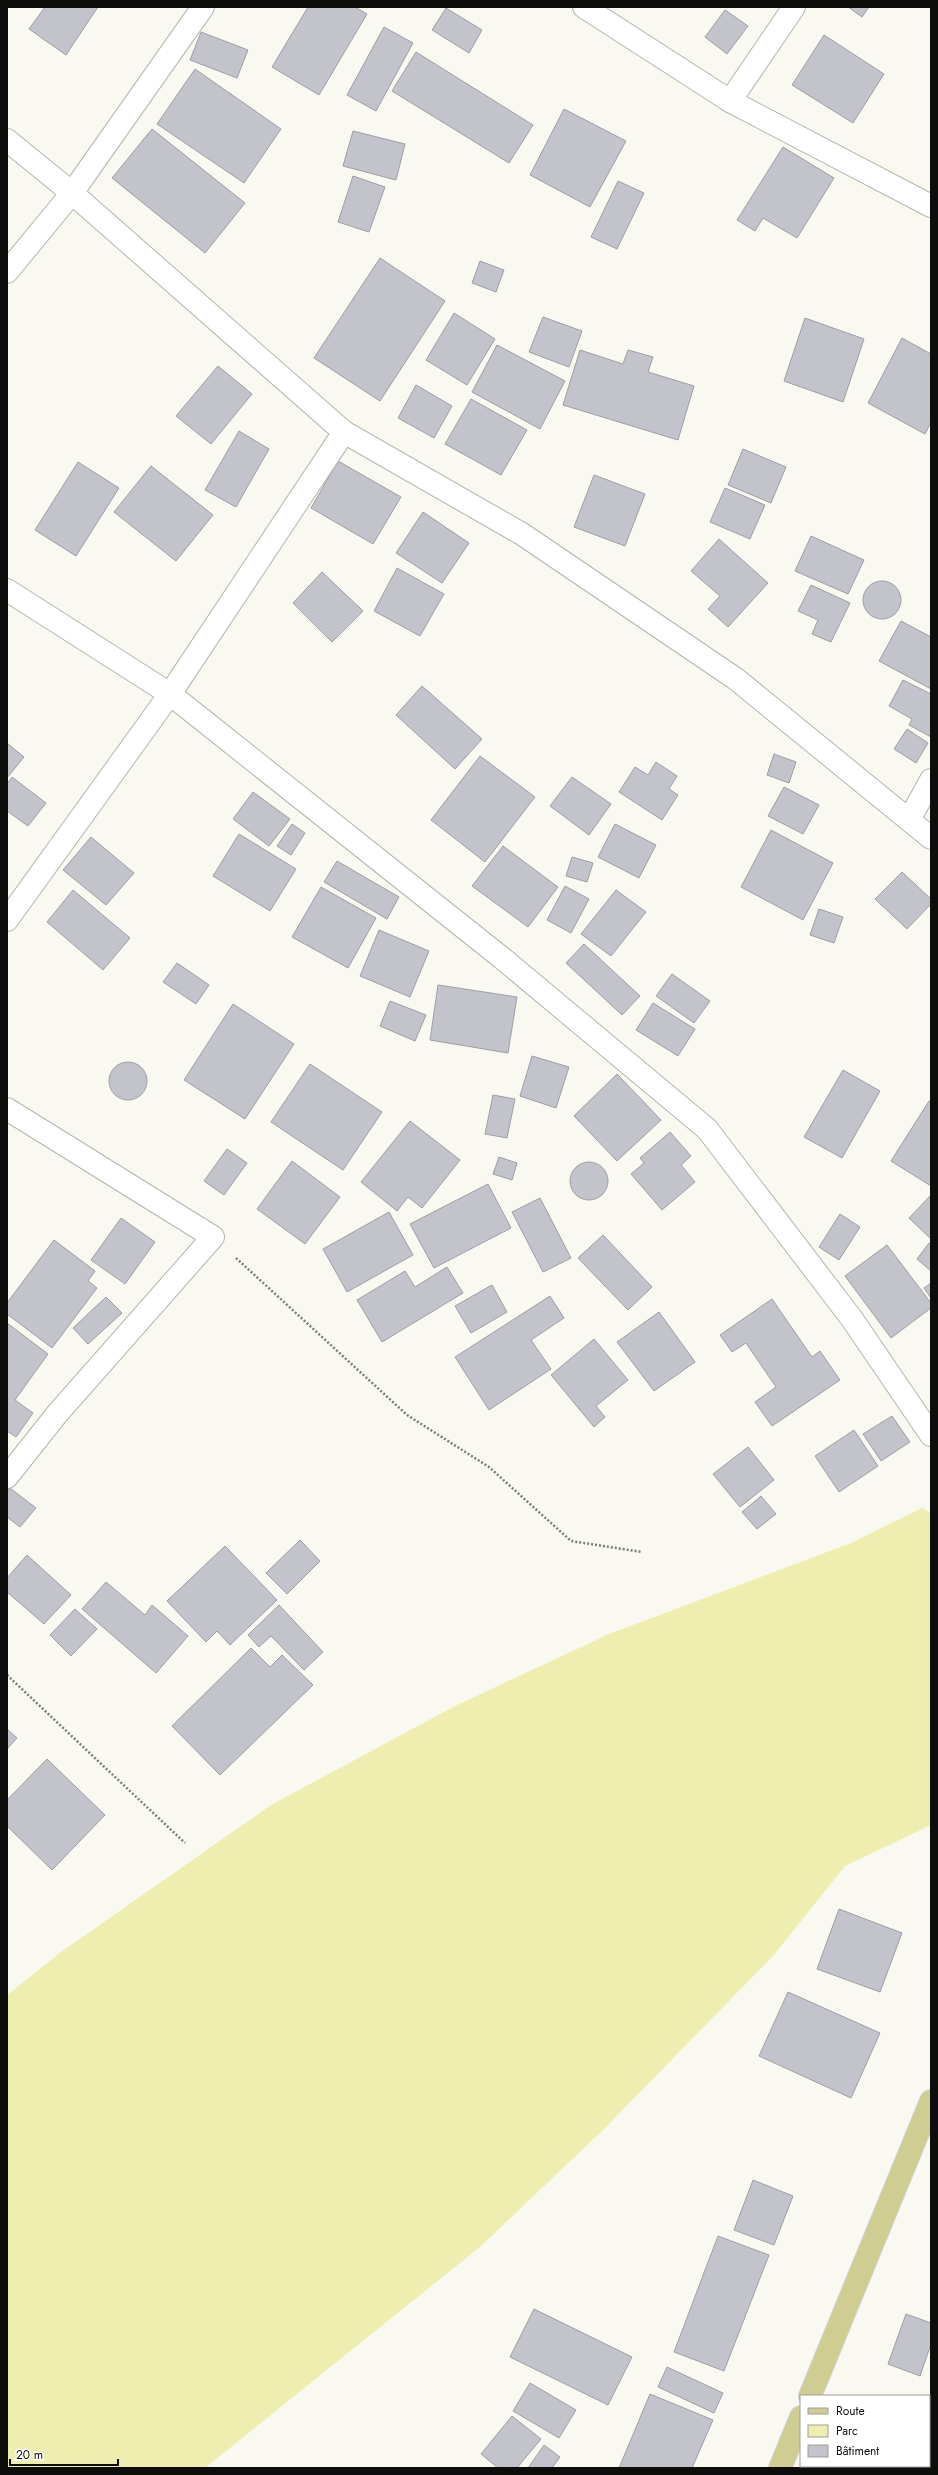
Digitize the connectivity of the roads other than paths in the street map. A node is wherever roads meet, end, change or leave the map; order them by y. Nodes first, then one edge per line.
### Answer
1 (203, 7) edge
2 (584, 7) edge
3 (794, 7) edge
4 (730, 101) junction
5 (7, 140) edge
6 (72, 193) junction
7 (931, 206) edge
8 (7, 272) edge
9 (344, 432) junction
10 (7, 590) edge
11 (170, 694) junction
12 (931, 780) edge
13 (909, 820) junction
14 (931, 838) edge
15 (7, 920) edge
16 (7, 1109) edge
17 (931, 1435) edge
18 (7, 1477) edge
19 (931, 2101) edge
20 (810, 2395) edge
21 (800, 2419) edge
22 (780, 2468) edge

1 - 6 street
2 - 4 street
3 - 4 street
4 - 7 street
5 - 6 street
6 - 8 street
6 - 9 street
9 - 11 street
9 - 13 street
10 - 11 street
11 - 15 street
11 - 17 street
12 - 13 street
13 - 14 street
16 - 18 street
19 - 20 main road
21 - 22 main road

